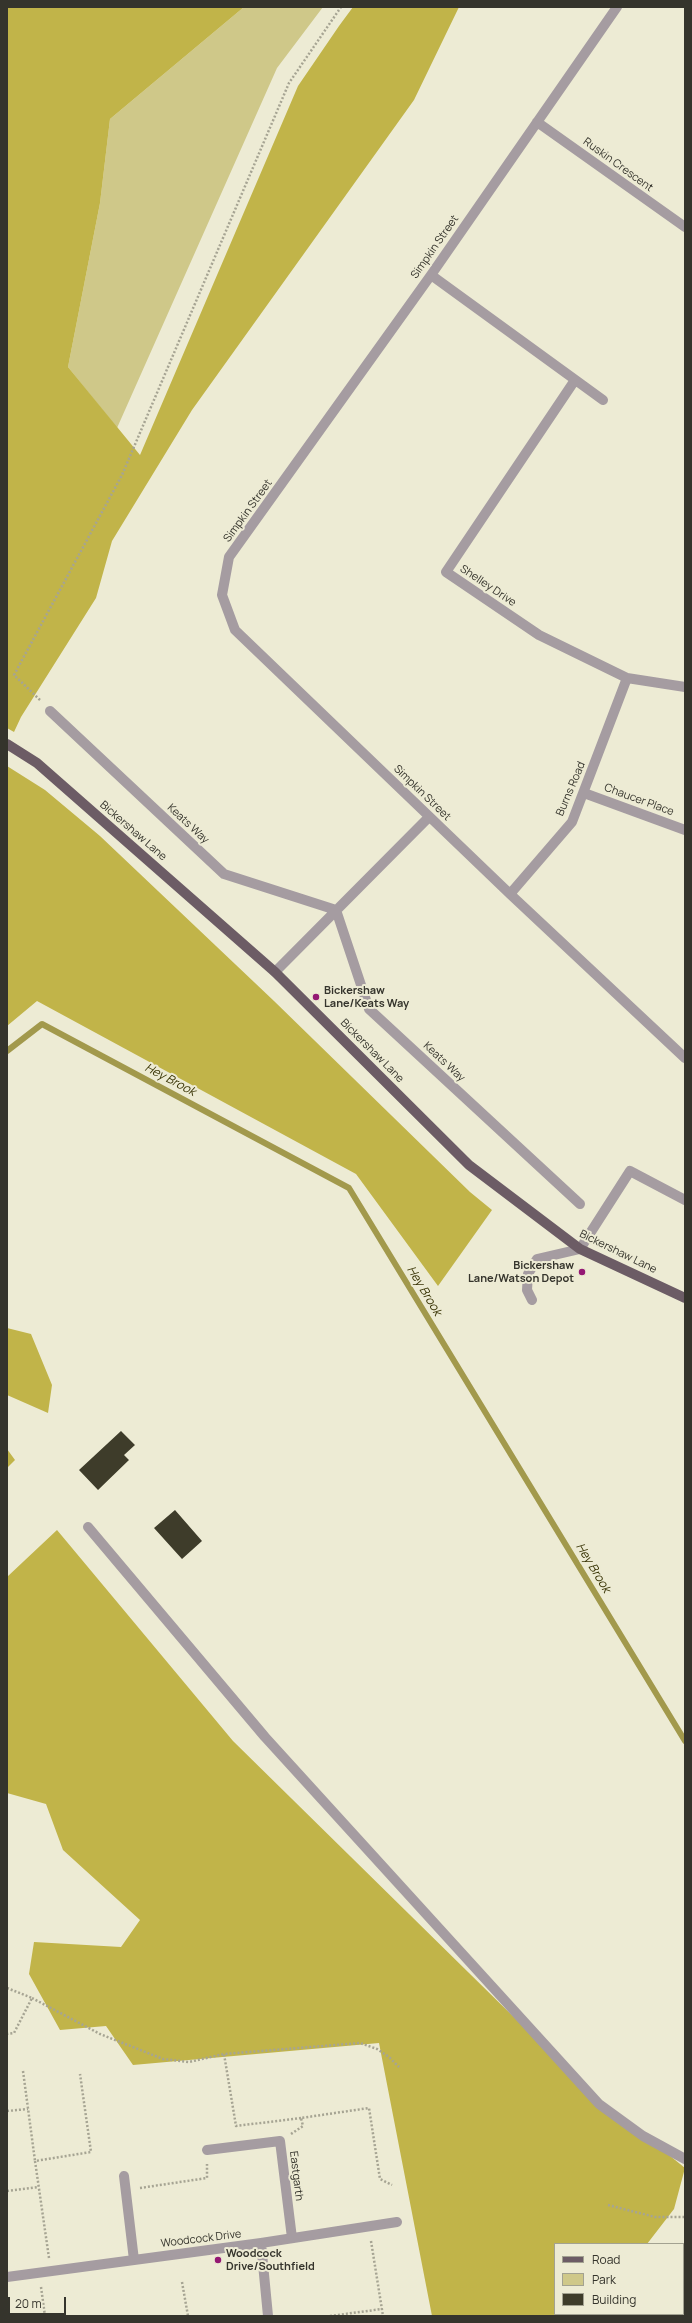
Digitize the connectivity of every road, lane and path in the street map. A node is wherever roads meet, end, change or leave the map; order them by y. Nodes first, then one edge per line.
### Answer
1 (341, 7) edge
2 (617, 7) edge
3 (538, 122) junction
4 (685, 227) edge
5 (430, 275) junction
6 (575, 380) junction
7 (603, 400) dead end
8 (627, 678) junction
9 (685, 688) edge
10 (50, 711) joint
11 (7, 744) edge
12 (584, 792) junction
13 (429, 817) junction
14 (685, 830) edge
15 (510, 894) junction
16 (336, 910) junction
17 (275, 972) junction
18 (685, 1058) edge
19 (685, 1200) edge
20 (580, 1204) dead end
21 (580, 1249) junction
22 (685, 1298) edge
23 (532, 1300) dead end
24 (88, 1527) dead end
25 (7, 1988) edge
26 (32, 1998) junction
27 (7, 2034) edge
28 (224, 2054) junction
29 (399, 2067) dead end
30 (23, 2071) dead end
31 (80, 2074) dead end
32 (28, 2109) junction
33 (7, 2111) edge
34 (301, 2118) junction
35 (280, 2141) junction
36 (207, 2150) joint
37 (685, 2159) edge
38 (35, 2161) junction
39 (124, 2176) dead end
40 (392, 2185) dead end
41 (38, 2187) junction
42 (126, 2190) junction
43 (7, 2191) edge
44 (608, 2205) dead end
45 (685, 2217) edge
46 (397, 2222) dead end
47 (369, 2227) junction
48 (292, 2238) junction
49 (260, 2243) junction
50 (134, 2260) junction
51 (50, 2271) junction
52 (39, 2272) junction
53 (7, 2276) edge
54 (182, 2282) dead end
55 (382, 2309) junction
56 (45, 2316) edge
57 (188, 2316) edge
58 (268, 2316) edge
59 (330, 2316) edge
60 (383, 2316) edge
61 (657, 2316) edge
62 (665, 2316) edge

1 - 10 path
2 - 3 street, Simpkin Street
3 - 4 street, Ruskin Crescent
3 - 5 street, Simpkin Street
5 - 6 street
5 - 13 street, Simpkin Street
6 - 7 street
6 - 8 street, Shelley Drive
8 - 9 street, Shelley Drive
8 - 12 street, Burns Road
10 - 16 street, Keats Way
11 - 17 main road, Bickershaw Lane
12 - 14 street, Chaucer Place
12 - 15 street, Burns Road
13 - 15 street, Simpkin Street
13 - 16 street
15 - 18 street, Simpkin Street
16 - 17 street
16 - 20 street, Keats Way
17 - 21 main road, Bickershaw Lane
19 - 21 street
21 - 22 main road, Bickershaw Lane
21 - 23 street
24 - 37 street
25 - 26 path
26 - 27 path
26 - 28 path
28 - 29 path
28 - 34 path
30 - 32 path
31 - 38 path
32 - 33 path
32 - 38 path
34 - 35 path
34 - 40 path
35 - 36 street, Eastgarth
35 - 48 street, Eastgarth
36 - 42 path
38 - 41 path
39 - 42 street
41 - 43 path
41 - 51 path
42 - 50 street
44 - 45 path
46 - 47 street, Woodcock Drive
47 - 48 street, Woodcock Drive
47 - 55 path
48 - 49 street, Woodcock Drive
49 - 50 street, Woodcock Drive
49 - 58 street
50 - 51 street, Woodcock Drive
51 - 52 street, Woodcock Drive
52 - 53 street, Woodcock Drive
52 - 56 path
54 - 57 path
55 - 59 path
55 - 60 path
61 - 62 path

